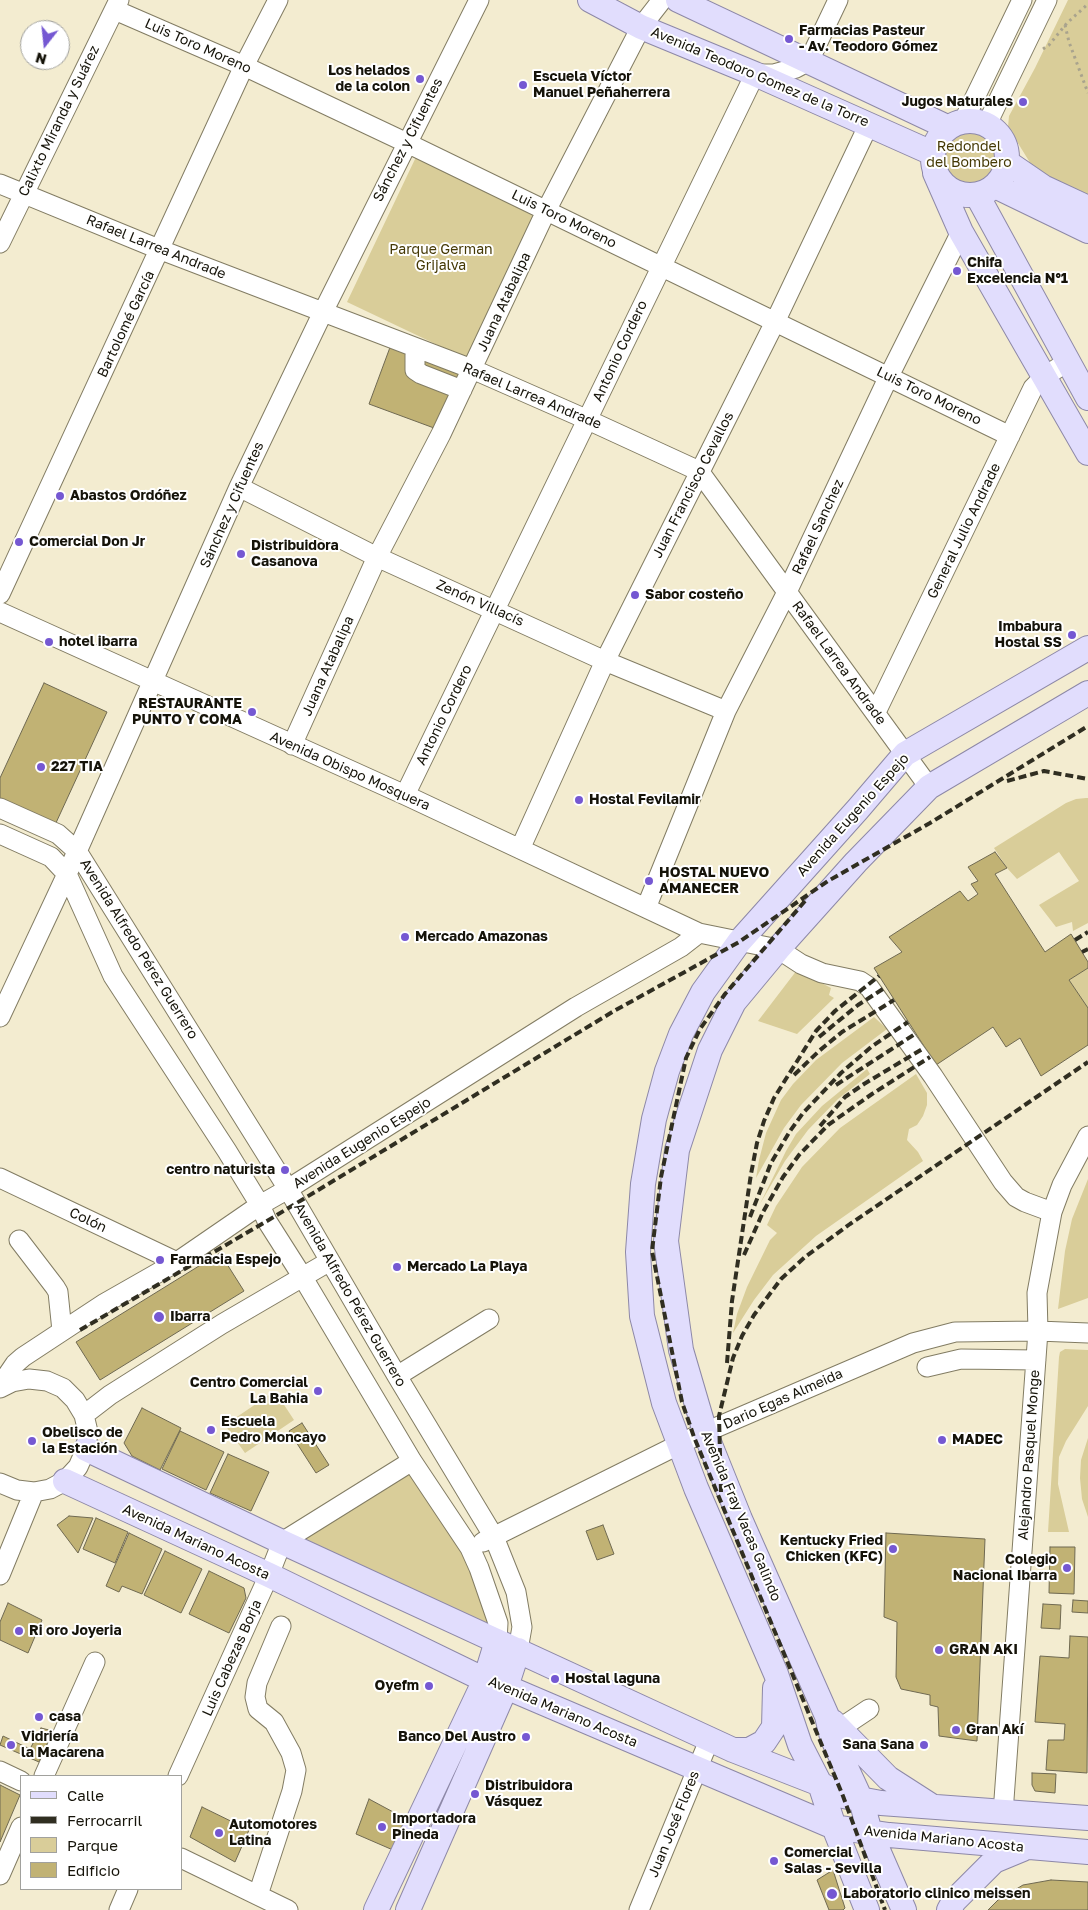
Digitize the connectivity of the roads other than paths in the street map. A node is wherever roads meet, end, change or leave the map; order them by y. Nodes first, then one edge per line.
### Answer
1 (278, 0) edge
2 (479, 0) edge
3 (590, 0) edge
4 (662, 0) edge
5 (678, 0) edge
6 (838, 0) edge
7 (1022, 0) edge
8 (1047, 0) edge
9 (117, 5) edge
10 (641, 26) junction
11 (809, 61) junction
12 (244, 66) junction
13 (755, 74) junction
14 (869, 124) junction
15 (956, 124) junction
16 (987, 124) junction
17 (407, 143) junction
18 (934, 163) junction
19 (1008, 163) junction
20 (0, 184) edge
21 (986, 190) junction
22 (24, 193) junction
23 (1088, 208) edge
24 (547, 210) junction
25 (1088, 231) edge
26 (961, 232) junction
27 (0, 243) edge
28 (161, 250) junction
29 (660, 267) junction
30 (323, 312) junction
31 (775, 322) junction
32 (418, 349) junction
33 (1067, 362) junction
34 (472, 370) junction
35 (889, 376) junction
36 (1044, 377) junction
37 (462, 390) junction
38 (1088, 398) edge
39 (588, 420) junction
40 (1010, 436) junction
41 (1088, 453) edge
42 (699, 471) junction
43 (239, 487) junction
44 (377, 557) junction
45 (787, 592) junction
46 (0, 594) edge
47 (495, 610) junction
48 (0, 612) edge
49 (1088, 648) edge
50 (605, 661) junction
51 (154, 682) junction
52 (1088, 693) edge
53 (726, 711) junction
54 (876, 712) junction
55 (292, 745) junction
56 (905, 754) junction
57 (929, 787) junction
58 (406, 795) junction
59 (0, 808) edge
60 (0, 834) edge
61 (520, 849) junction
62 (77, 851) junction
63 (67, 874) junction
64 (646, 908) junction
65 (699, 934) junction
66 (739, 942) junction
67 (778, 948) junction
68 (0, 1016) edge
69 (1088, 1136) edge
70 (0, 1178) edge
71 (288, 1189) junction
72 (260, 1205) junction
73 (1052, 1212) junction
74 (19, 1240) dead end
75 (330, 1261) junction
76 (177, 1262) junction
77 (302, 1276) junction
78 (489, 1319) dead end
79 (1038, 1330) junction
80 (62, 1331) junction
81 (1088, 1333) edge
82 (1036, 1360) junction
83 (927, 1367) dead end
84 (397, 1376) junction
85 (0, 1387) edge
86 (84, 1415) junction
87 (705, 1432) junction
88 (681, 1444) junction
89 (86, 1449) junction
90 (412, 1461) junction
91 (65, 1481) junction
92 (0, 1483) edge
93 (34, 1492) junction
94 (494, 1537) junction
95 (282, 1542) junction
96 (470, 1548) junction
97 (0, 1575) edge
98 (269, 1575) junction
99 (281, 1626) dead end
100 (508, 1645) junction
101 (95, 1662) dead end
102 (776, 1674) junction
103 (496, 1683) junction
104 (870, 1709) dead end
105 (833, 1722) junction
106 (710, 1738) junction
107 (733, 1750) junction
108 (696, 1768) junction
109 (0, 1771) edge
110 (44, 1775) edge
111 (178, 1775) edge
112 (20, 1781) edge
113 (820, 1784) junction
114 (861, 1800) junction
115 (931, 1806) junction
116 (1003, 1813) junction
117 (1088, 1818) edge
118 (834, 1827) junction
119 (20, 1829) edge
120 (870, 1832) junction
121 (1026, 1848) junction
122 (1088, 1852) edge
123 (182, 1858) edge
124 (0, 1875) edge
125 (128, 1890) edge
126 (258, 1895) junction
127 (119, 1910) edge
128 (288, 1910) edge
129 (376, 1910) edge
130 (408, 1910) edge
131 (639, 1910) edge
132 (867, 1910) edge
133 (904, 1910) edge
134 (949, 1910) edge

1 - 12 street, Bartolomé García
2 - 17 street, Sánchez y Cifuentes
3 - 10 main road, Avenida Teodoro Gomez de la Torre
4 - 10 street, Juana Atabalipa
5 - 11 main road
6 - 11 street
7 - 15 street
8 - 16 street
9 - 12 street, Luis Toro Moreno
9 - 22 street, Calixto Miranda y Suárez
10 - 13 main road, Avenida Teodoro Gomez de la Torre
10 - 24 street, Juana Atabalipa
11 - 13 street
11 - 15 main road
12 - 17 street, Luis Toro Moreno
12 - 28 street, Bartolomé García
13 - 14 main road, Avenida Teodoro Gomez de la Torre
13 - 29 street, Antonio Cordero
14 - 18 main road, Avenida Teodoro Gomez de la Torre
14 - 31 street, Juan Francisco Cevallos
15 - 16 main road
15 - 18 main road
16 - 19 main road
17 - 24 street, Luis Toro Moreno
17 - 30 street, Sánchez y Cifuentes
18 - 21 main road
18 - 26 main road
19 - 21 main road
19 - 23 main road
20 - 22 street, Rafael Larrea Andrade
21 - 25 main road
21 - 33 main road
22 - 27 street, Calixto Miranda y Suárez
22 - 28 street, Rafael Larrea Andrade
24 - 29 street, Luis Toro Moreno
24 - 34 street, Juana Atabalipa
26 - 35 street, Rafael Sanchez
26 - 36 main road
28 - 30 street, Rafael Larrea Andrade
28 - 46 street, Bartolomé García
29 - 31 street, Luis Toro Moreno
29 - 39 street, Antonio Cordero
30 - 32 street, Rafael Larrea Andrade
30 - 43 street, Sánchez y Cifuentes
31 - 35 street, Luis Toro Moreno
31 - 42 street, Juan Francisco Cevallos
32 - 34 street, Rafael Larrea Andrade
32 - 37 street
33 - 36 street, General Julio Andrade
33 - 38 main road
34 - 37 street, Juana Atabalipa
34 - 39 street, Rafael Larrea Andrade
35 - 40 street, Luis Toro Moreno
35 - 45 street, Rafael Sanchez
36 - 40 street, General Julio Andrade
36 - 41 main road
37 - 44 street, Juana Atabalipa
39 - 42 street, Rafael Larrea Andrade
39 - 47 street, Antonio Cordero
40 - 54 street, General Julio Andrade
42 - 45 street, Rafael Larrea Andrade
42 - 50 street, Juan Francisco Cevallos
43 - 44 street, Zenón Villacís
43 - 51 street, Sánchez y Cifuentes
44 - 47 street, Zenón Villacís
44 - 55 street, Juana Atabalipa
45 - 53 street, Rafael Sanchez
45 - 54 street, Rafael Larrea Andrade
47 - 50 street, Zenón Villacís
47 - 58 street, Antonio Cordero
48 - 51 street, Avenida Obispo Mosquera
49 - 56 main road, Avenida Eugenio Espejo
50 - 53 street, Zenón Villacís
50 - 61 street, Juan Francisco Cevallos
51 - 55 street, Avenida Obispo Mosquera
51 - 62 street, Sánchez y Cifuentes
52 - 57 main road
53 - 64 street, Rafael Sanchez
54 - 56 street, Rafael Larrea Andrade
55 - 58 street, Avenida Obispo Mosquera
56 - 57 street, Rafael Larrea Andrade
56 - 66 main road, Avenida Eugenio Espejo
57 - 67 main road
58 - 61 street, Avenida Obispo Mosquera
59 - 62 street, Avenida Alfredo Pérez Guerrero
60 - 63 street, Avenida Alfredo Pérez Guerrero
61 - 64 street, Avenida Obispo Mosquera
62 - 63 street, Sánchez y Cifuentes
62 - 71 street, Avenida Alfredo Pérez Guerrero
63 - 68 street, Sánchez y Cifuentes
63 - 72 street, Avenida Alfredo Pérez Guerrero
64 - 65 street, Avenida Obispo Mosquera
65 - 66 street
65 - 71 street, Avenida Eugenio Espejo
66 - 67 street
66 - 88 main road, Avenida Fray Vacas Galindo
67 - 73 street
67 - 87 main road, Avenida Fray Vacas Galindo
69 - 73 street, Alejandro Pasquel Monge
70 - 76 street, Colón
71 - 72 street, Avenida Eugenio Espejo
71 - 75 street, Avenida Alfredo Pérez Guerrero
72 - 76 street, Avenida Eugenio Espejo
72 - 77 street, Avenida Alfredo Pérez Guerrero
73 - 79 street, Alejandro Pasquel Monge
74 - 80 street
75 - 77 street
75 - 84 street, Avenida Alfredo Pérez Guerrero
76 - 80 street, Avenida Eugenio Espejo
77 - 86 street
77 - 90 street, Avenida Alfredo Pérez Guerrero
78 - 84 street
79 - 81 street, Dario Egas Almeida
79 - 82 street, Alejandro Pasquel Monge
79 - 87 street, Dario Egas Almeida
80 - 85 street, Avenida Eugenio Espejo
82 - 83 street
82 - 116 street, Alejandro Pasquel Monge
84 - 94 street, Avenida Alfredo Pérez Guerrero
85 - 86 street
86 - 89 street
87 - 88 street, Dario Egas Almeida
87 - 105 main road, Avenida Fray Vacas Galindo
88 - 94 street, Dario Egas Almeida
88 - 102 main road, Avenida Fray Vacas Galindo
89 - 91 street
89 - 95 main road
90 - 95 street
90 - 96 street, Avenida Alfredo Pérez Guerrero
91 - 93 street
91 - 98 main road, Avenida Mariano Acosta
92 - 93 street
93 - 97 street
94 - 96 street, Dario Egas Almeida
94 - 100 street, Avenida Alfredo Pérez Guerrero
95 - 98 street, Luis Cabezas Borja
95 - 100 main road
96 - 100 street, Avenida Alfredo Pérez Guerrero
98 - 103 main road, Avenida Mariano Acosta
98 - 111 street, Luis Cabezas Borja
99 - 126 street
100 - 103 main road
100 - 106 main road
101 - 110 street
102 - 107 main road
102 - 113 main road, Avenida Fray Vacas Galindo
103 - 108 main road, Avenida Mariano Acosta
103 - 129 main road
103 - 130 main road
104 - 105 street
105 - 114 main road, Avenida Fray Vacas Galindo
105 - 115 main road
106 - 107 main road
106 - 108 street, Juan José Flores
107 - 113 main road
108 - 118 main road, Avenida Mariano Acosta
108 - 131 street, Juan José Flores
109 - 112 street
113 - 114 main road
113 - 118 main road, Avenida Fray Vacas Galindo
114 - 115 main road
114 - 120 main road, Avenida Fray Vacas Galindo
115 - 116 main road
116 - 117 main road
118 - 120 main road, Avenida Mariano Acosta
118 - 132 main road, Avenida Fray Vacas Galindo
119 - 124 street
120 - 121 main road, Avenida Mariano Acosta
120 - 133 main road, Avenida Fray Vacas Galindo
121 - 122 main road, Avenida Mariano Acosta
121 - 134 main road
123 - 126 street
125 - 127 street
126 - 128 street

